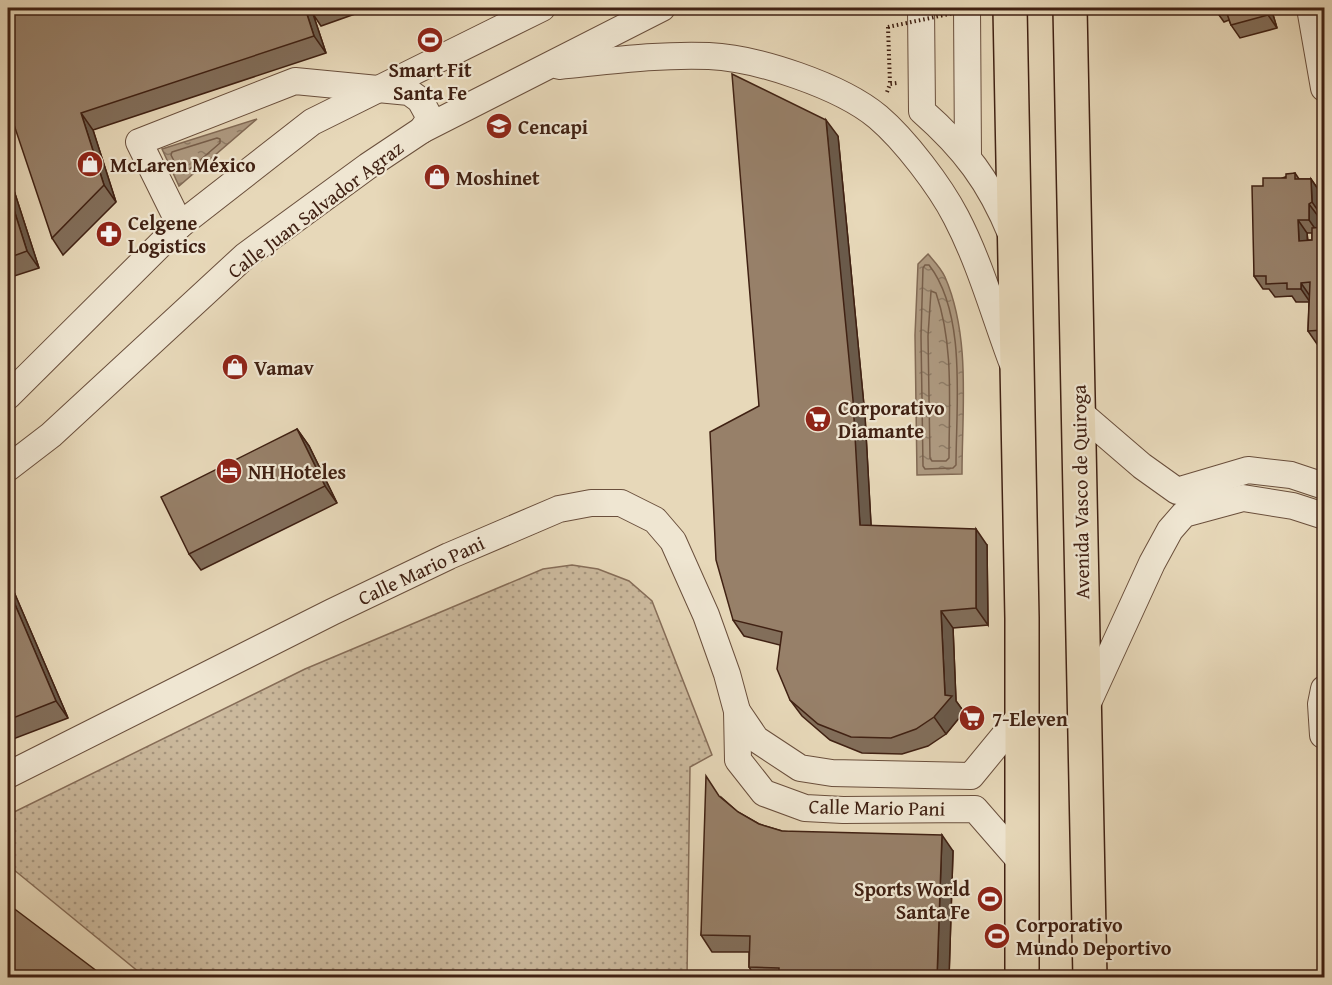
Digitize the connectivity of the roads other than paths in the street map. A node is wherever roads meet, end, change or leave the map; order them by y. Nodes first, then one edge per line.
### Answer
1 (542, 8) edge
2 (662, 8) edge
3 (921, 8) edge
4 (967, 8) edge
5 (1010, 8) edge
6 (1070, 8) edge
7 (1310, 8) edge
8 (544, 67) junction
9 (382, 88) junction
10 (1324, 88) edge
11 (422, 130) junction
12 (969, 157) junction
13 (180, 225) junction
14 (1015, 249) junction
15 (1017, 375) junction
16 (8, 396) edge
17 (1078, 411) junction
18 (8, 468) edge
19 (1324, 486) edge
20 (1324, 516) edge
21 (1324, 689) edge
22 (1085, 710) junction
23 (737, 711) junction
24 (1022, 714) junction
25 (1323, 735) edge
26 (8, 775) edge
27 (1022, 863) junction
28 (1022, 978) edge
29 (1090, 978) edge

1 - 9 street
2 - 8 street, Calle Juan Salvador Agraz
3 - 12 street
4 - 12 street
5 - 14 main road
6 - 17 main road, Avenida Vasco de Quiroga
7 - 10 street
8 - 11 street, Calle Juan Salvador Agraz
8 - 15 street
9 - 11 street
9 - 13 street
9 - 13 street
11 - 18 street, Calle Juan Salvador Agraz
12 - 14 street
13 - 16 street
14 - 15 main road
15 - 24 main road
17 - 19 street
17 - 22 main road, Avenida Vasco de Quiroga
20 - 22 street
21 - 25 street
22 - 29 main road, Avenida Vasco de Quiroga
23 - 24 street, Calle Mario Pani
23 - 26 street, Calle Mario Pani
23 - 27 street, Calle Mario Pani
24 - 27 main road
27 - 28 main road

